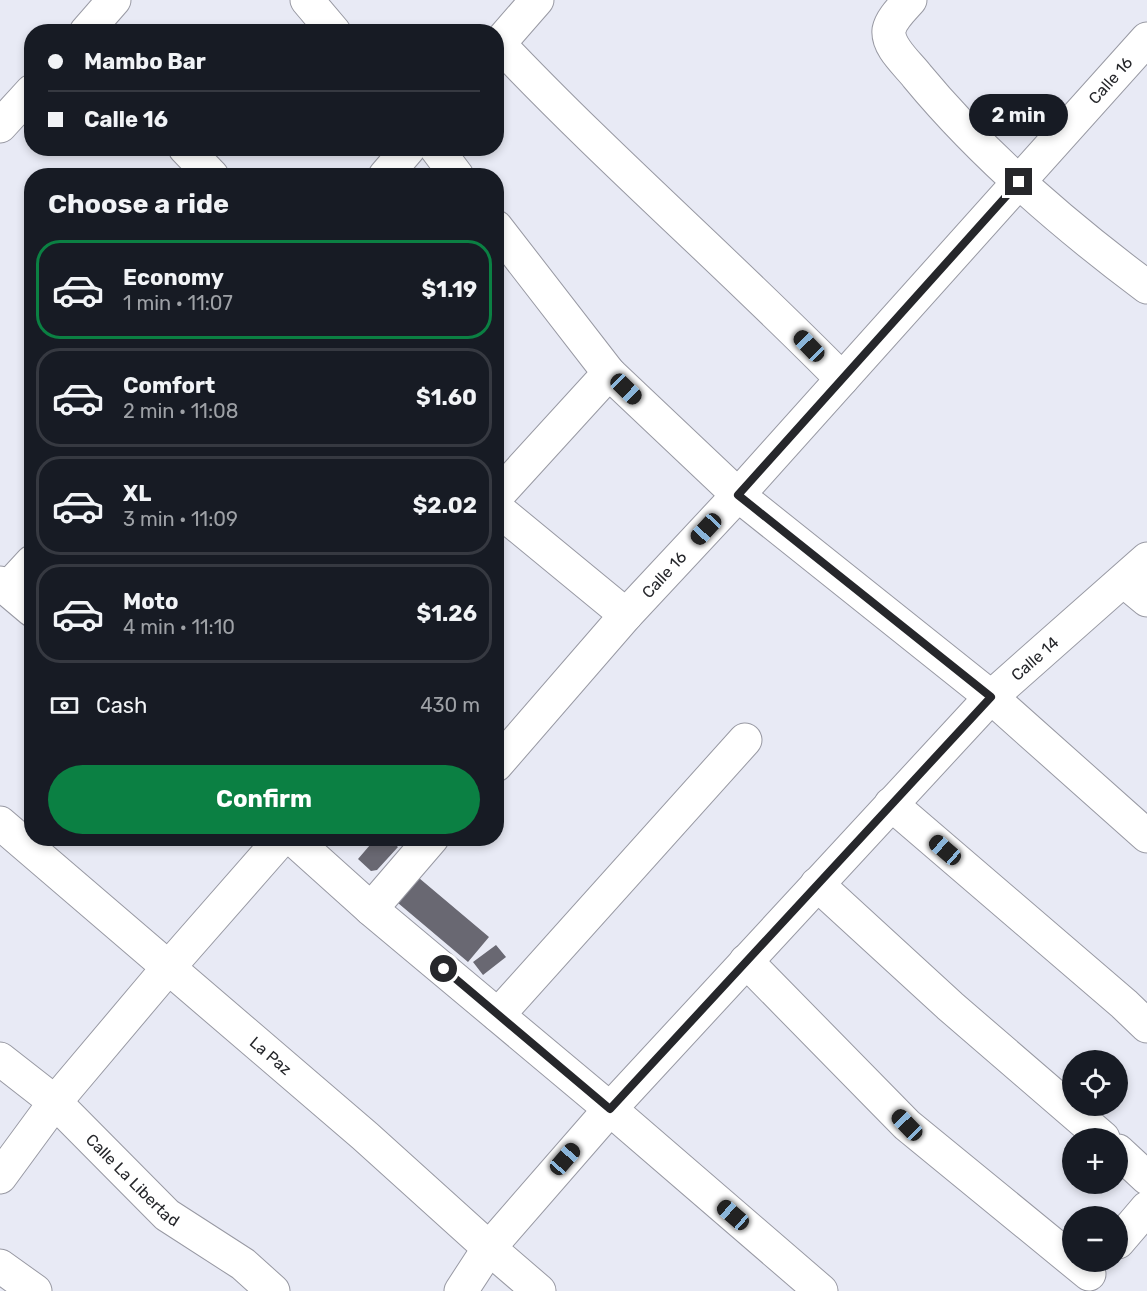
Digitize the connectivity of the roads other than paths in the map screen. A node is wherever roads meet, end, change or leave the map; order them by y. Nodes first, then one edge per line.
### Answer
1 (114, 0) edge
2 (306, 0) edge
3 (537, 0) edge
4 (910, 0) edge
5 (93, 24) edge
6 (327, 24) edge
7 (504, 39) edge
8 (1147, 39) edge
9 (504, 52) edge
10 (24, 100) edge
11 (0, 126) edge
12 (193, 156) edge
13 (402, 156) edge
14 (204, 168) edge
15 (392, 168) edge
16 (1019, 182) junction
17 (504, 237) edge
18 (1147, 287) edge
19 (609, 374) junction
20 (842, 379) junction
21 (504, 489) edge
22 (738, 495) junction
23 (504, 515) edge
24 (24, 569) edge
25 (1139, 580) edge
26 (3, 586) edge
27 (24, 603) edge
28 (626, 615) junction
29 (991, 697) junction
30 (745, 740) dead end
31 (504, 756) edge
32 (891, 804) junction
33 (2, 830) edge
34 (1147, 836) edge
35 (275, 846) edge
36 (301, 846) edge
37 (425, 846) edge
38 (817, 884) junction
39 (371, 909) junction
40 (746, 961) junction
41 (168, 968) junction
42 (498, 1015) junction
43 (1147, 1026) edge
44 (0, 1059) edge
45 (55, 1102) junction
46 (610, 1109) junction
47 (1091, 1128) edge
48 (1128, 1160) edge
49 (0, 1176) edge
50 (1147, 1178) edge
51 (1147, 1208) edge
52 (1128, 1230) edge
53 (489, 1248) junction
54 (0, 1266) edge
55 (1088, 1276) edge
56 (35, 1291) edge
57 (273, 1291) edge
58 (461, 1291) edge
59 (539, 1291) edge
60 (821, 1291) edge

1 - 5 street
2 - 6 street
3 - 7 street
4 - 16 street
8 - 16 street, Calle 16
9 - 20 street
10 - 11 street
12 - 14 street
13 - 15 street
16 - 18 street
16 - 20 street, Calle 16
17 - 19 street
19 - 21 street
19 - 22 street
20 - 22 street, Calle 16
22 - 28 street, Calle 16
22 - 29 street
23 - 28 street
24 - 26 street
25 - 29 street, Calle 14
26 - 27 street
28 - 31 street, Calle 16
29 - 32 street, Calle 14
29 - 34 street
30 - 42 street
32 - 38 street, Calle 14
32 - 43 street
33 - 41 street, La Paz
35 - 41 street
36 - 39 street
37 - 39 street
38 - 40 street, Calle 14
38 - 47 street
39 - 42 street
40 - 46 street, Calle 14
40 - 55 street
41 - 45 street
41 - 53 street, La Paz
42 - 46 street
44 - 45 street, Calle La Libertad
45 - 49 street
45 - 57 street, Calle La Libertad
46 - 53 street, Calle 14
46 - 60 street
48 - 50 street
51 - 52 street
53 - 58 street, Calle 14
53 - 59 street, La Paz
54 - 56 street

